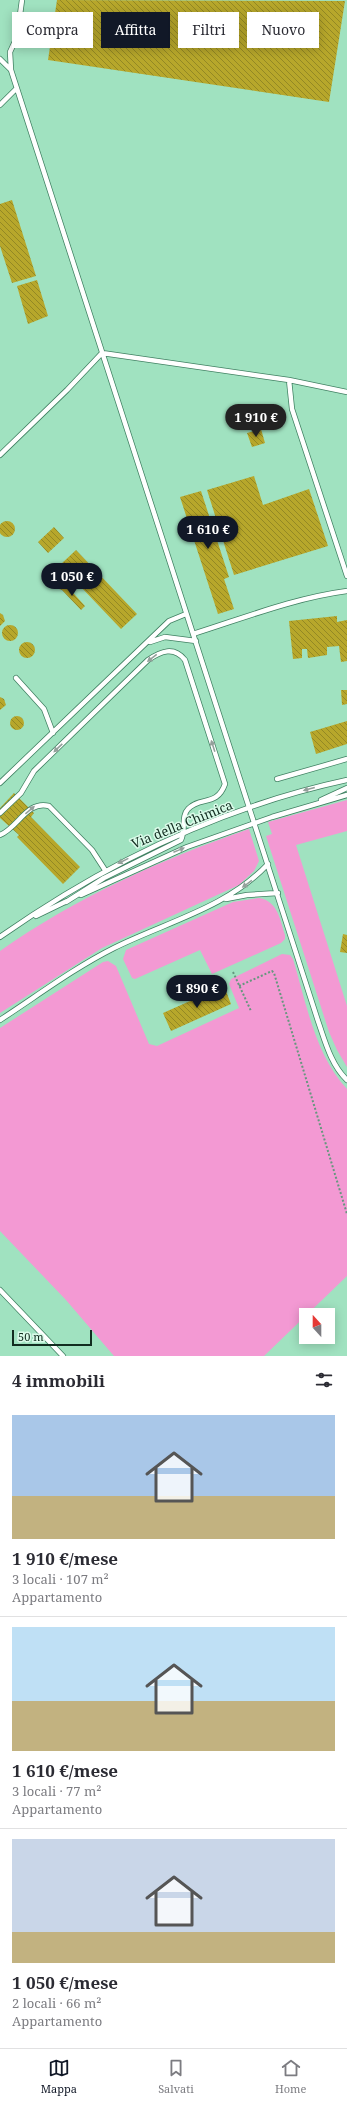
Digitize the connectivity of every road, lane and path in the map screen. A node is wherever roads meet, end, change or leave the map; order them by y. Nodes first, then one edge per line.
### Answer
1 (22, 0) edge
2 (0, 59) edge
3 (11, 70) junction
4 (16, 89) junction
5 (0, 105) edge
6 (102, 353) junction
7 (289, 380) junction
8 (347, 392) edge
9 (0, 456) edge
10 (347, 576) edge
11 (347, 591) edge
12 (186, 614) junction
13 (193, 634) junction
14 (196, 641) junction
15 (145, 644) junction
16 (16, 678) dead end
17 (53, 733) junction
18 (347, 759) edge
19 (277, 779) dead end
20 (347, 780) edge
21 (0, 783) edge
22 (347, 788) edge
23 (347, 796) edge
24 (314, 804) junction
25 (250, 808) junction
26 (0, 813) edge
27 (255, 823) junction
28 (184, 833) junction
29 (0, 835) edge
30 (268, 864) junction
31 (105, 870) junction
32 (278, 893) junction
33 (223, 900) junction
34 (66, 902) junction
35 (16, 925) junction
36 (0, 937) edge
37 (232, 972) dead end
38 (239, 986) junction
39 (250, 1011) dead end
40 (0, 1020) edge
41 (347, 1080) edge
42 (347, 1214) edge
43 (0, 1290) edge
44 (62, 1356) edge

1 - 3 lane
2 - 3 lane
3 - 4 lane
4 - 5 lane
4 - 6 lane
6 - 7 lane
6 - 9 lane
6 - 12 lane
7 - 8 lane
7 - 10 lane
11 - 13 lane
12 - 13 lane
12 - 15 lane
13 - 14 lane
14 - 15 lane
14 - 25 lane
15 - 17 lane
16 - 17 lane
17 - 21 lane
18 - 19 lane
20 -> 25 lane, Via della Chimica
22 - 24 lane
23 - 24 lane, Via della Chimica
24 - 27 lane, Via della Chimica
25 - 27 lane
25 - 28 lane, Via della Chimica
28 -> 26 lane
27 - 30 lane
34 -> 27 lane, Via della Chimica
28 -> 31 lane, Via della Chimica
28 - 34 lane
29 -> 31 lane
30 - 32 lane
30 -> 33 lane
31 - 35 lane, Via della Chimica
32 - 33 lane
32 - 41 lane
33 - 40 lane
34 - 35 lane, Via della Chimica
35 - 36 lane, Via della Chimica
37 - 38 path
38 - 39 path
38 - 42 path
43 - 44 lane

